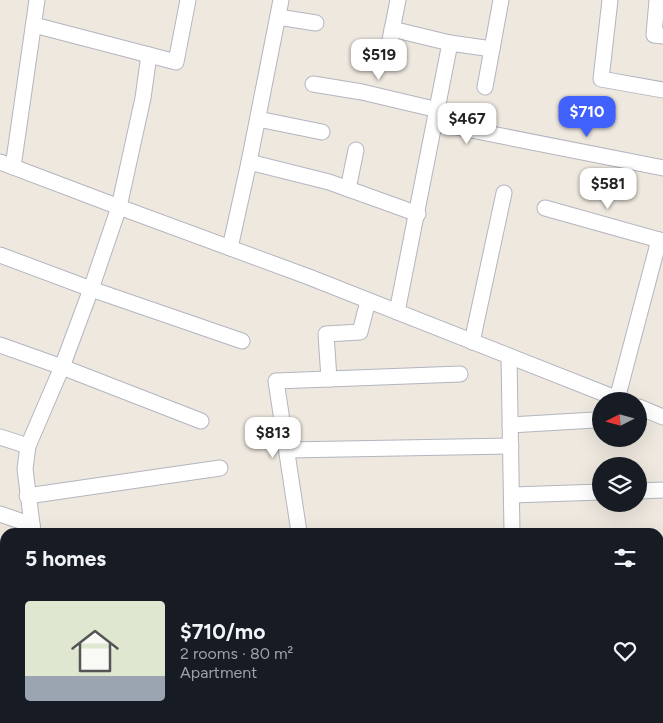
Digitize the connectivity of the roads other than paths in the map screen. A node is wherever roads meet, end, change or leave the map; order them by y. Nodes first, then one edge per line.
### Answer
1 (36, 0) edge
2 (188, 0) edge
3 (281, 0) edge
4 (398, 0) edge
5 (501, 0) edge
6 (610, 0) edge
7 (657, 0) edge
8 (278, 17) junction
9 (316, 23) dead end
10 (34, 25) junction
11 (392, 29) junction
12 (663, 36) edge
13 (450, 43) junction
14 (388, 50) dead end
15 (492, 50) junction
16 (150, 55) junction
17 (313, 84) dead end
18 (485, 87) dead end
19 (663, 90) edge
20 (437, 117) junction
21 (258, 119) junction
22 (322, 132) dead end
23 (356, 150) dead end
24 (249, 162) junction
25 (6, 165) edge
26 (663, 168) edge
27 (348, 189) junction
28 (504, 193) dead end
29 (119, 207) junction
30 (546, 208) dead end
31 (418, 214) junction
32 (661, 240) edge
33 (230, 248) junction
34 (0, 255) edge
35 (91, 289) junction
36 (368, 300) junction
37 (397, 312) junction
38 (242, 341) dead end
39 (472, 342) junction
40 (0, 345) edge
41 (509, 356) junction
42 (62, 367) junction
43 (460, 374) dead end
44 (329, 379) junction
45 (600, 392) edge
46 (622, 392) edge
47 (648, 411) edge
48 (663, 417) edge
49 (592, 420) edge
50 (202, 422) dead end
51 (510, 425) junction
52 (0, 437) edge
53 (28, 446) junction
54 (511, 446) junction
55 (287, 450) junction
56 (220, 468) dead end
57 (663, 490) edge
58 (647, 491) edge
59 (592, 492) edge
60 (512, 494) junction
61 (27, 496) junction
62 (0, 514) edge
63 (32, 528) edge
64 (298, 528) edge
65 (512, 528) edge

1 - 10 street
2 - 16 street
3 - 8 street
4 - 11 street
5 - 15 street
6 - 19 street
7 - 12 street
8 - 9 street
8 - 21 street
10 - 16 street
10 - 25 street
11 - 13 street
11 - 14 street
13 - 15 street
13 - 20 street
15 - 18 street
16 - 29 street
17 - 20 street
20 - 26 street
20 - 31 street
21 - 22 street
21 - 24 street
23 - 27 street
24 - 27 street
24 - 33 street
25 - 29 street
27 - 31 street
28 - 39 street
29 - 33 street
29 - 35 street
30 - 32 street
31 - 37 street
32 - 46 street
33 - 36 street
34 - 35 street
35 - 38 street
35 - 42 street
36 - 37 street
36 - 44 street
37 - 39 street
39 - 41 street
40 - 42 street
41 - 45 street
41 - 51 street
42 - 50 street
42 - 53 street
43 - 44 street
44 - 55 street
47 - 48 street
49 - 51 street
51 - 54 street
52 - 53 street
53 - 61 street
54 - 55 street
54 - 60 street
55 - 64 street
56 - 61 street
57 - 58 street
59 - 60 street
60 - 65 street
61 - 63 street
62 - 63 street

